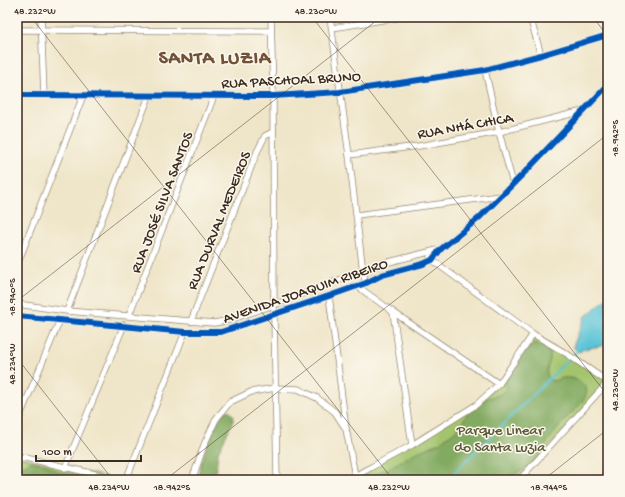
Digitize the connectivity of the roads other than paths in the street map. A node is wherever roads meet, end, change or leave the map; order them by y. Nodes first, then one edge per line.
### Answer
1 (41, 17) edge
2 (271, 17) edge
3 (330, 17) edge
4 (401, 17) edge
5 (530, 17) edge
6 (332, 28) junction
7 (17, 30) edge
8 (42, 30) junction
9 (271, 31) junction
10 (608, 34) edge
11 (541, 55) junction
12 (485, 70) junction
13 (608, 85) edge
14 (340, 92) junction
15 (17, 95) edge
16 (44, 95) junction
17 (83, 96) junction
18 (149, 96) junction
19 (214, 96) junction
20 (273, 96) junction
21 (583, 111) junction
22 (273, 132) junction
23 (499, 132) junction
24 (349, 155) junction
25 (513, 184) junction
26 (500, 196) junction
27 (357, 215) junction
28 (441, 249) junction
29 (427, 252) junction
30 (432, 260) junction
31 (17, 265) edge
32 (363, 272) junction
33 (366, 283) junction
34 (357, 286) junction
35 (329, 296) junction
36 (17, 304) edge
37 (274, 305) junction
38 (67, 311) junction
39 (393, 312) junction
40 (129, 315) junction
41 (17, 316) edge
42 (274, 316) junction
43 (60, 320) junction
44 (191, 321) junction
45 (124, 325) junction
46 (185, 332) junction
47 (533, 334) junction
48 (608, 382) edge
49 (499, 384) junction
50 (275, 388) junction
51 (17, 423) edge
52 (346, 429) junction
53 (412, 445) junction
54 (17, 456) edge
55 (65, 468) junction
56 (608, 474) edge
57 (356, 476) junction
58 (121, 480) edge
59 (126, 480) edge
60 (192, 480) edge
61 (277, 480) edge
62 (345, 480) edge
63 (519, 480) edge
64 (602, 480) edge

1 - 8 street
2 - 9 street
3 - 6 street
4 - 6 street
5 - 11 street
6 - 14 street
7 - 8 street
8 - 9 street
8 - 16 street
9 - 20 street
10 - 11 street, RUA PASCHOAL BRUNO
11 - 12 street, RUA PASCHOAL BRUNO
12 - 14 street, RUA PASCHOAL BRUNO
12 - 23 street
13 - 21 street
14 - 20 street, RUA PASCHOAL BRUNO
14 - 24 street
15 - 16 street, RUA PASCHOAL BRUNO
16 - 17 street, RUA PASCHOAL BRUNO
17 - 18 street, RUA PASCHOAL BRUNO
17 - 31 street
18 - 19 street, RUA PASCHOAL BRUNO
18 - 38 street
19 - 20 street, RUA PASCHOAL BRUNO
19 - 40 street, RUA JOSÉ SILVA SANTOS
20 - 22 street
21 - 23 street, RUA NHÁ CHICA
21 - 25 street
22 - 37 street
22 - 44 street, RUA DURVAL MEDEIROS
23 - 24 street, RUA NHÁ CHICA
23 - 25 street
24 - 27 street
25 - 26 street
26 - 27 street
26 - 28 street
27 - 32 street
28 - 29 street, AVENIDA JOAQUIM RIBEIRO
28 - 30 street
29 - 30 street
29 - 32 street, AVENIDA JOAQUIM RIBEIRO
30 - 33 street, AVENIDA JOAQUIM RIBEIRO
30 - 47 street
32 - 33 street
32 - 37 street, AVENIDA JOAQUIM RIBEIRO
33 - 34 street, AVENIDA JOAQUIM RIBEIRO
34 - 35 street, AVENIDA JOAQUIM RIBEIRO
34 - 39 street
35 - 42 street, AVENIDA JOAQUIM RIBEIRO
35 - 52 street
36 - 38 street, AVENIDA JOAQUIM RIBEIRO
37 - 42 street
37 - 44 street, AVENIDA JOAQUIM RIBEIRO
38 - 40 street, AVENIDA JOAQUIM RIBEIRO
39 - 49 street
39 - 53 street
40 - 44 street, AVENIDA JOAQUIM RIBEIRO
41 - 43 street, AVENIDA JOAQUIM RIBEIRO
42 - 46 street, AVENIDA JOAQUIM RIBEIRO
42 - 50 street
43 - 45 street, AVENIDA JOAQUIM RIBEIRO
43 - 51 street
45 - 46 street, AVENIDA JOAQUIM RIBEIRO
45 - 55 street
46 - 59 street
47 - 48 street
47 - 49 street
48 - 63 street
49 - 53 street
50 - 52 street
50 - 60 street
50 - 61 street
52 - 57 street
53 - 57 street
54 - 55 street
55 - 58 street
56 - 64 street
57 - 62 street

